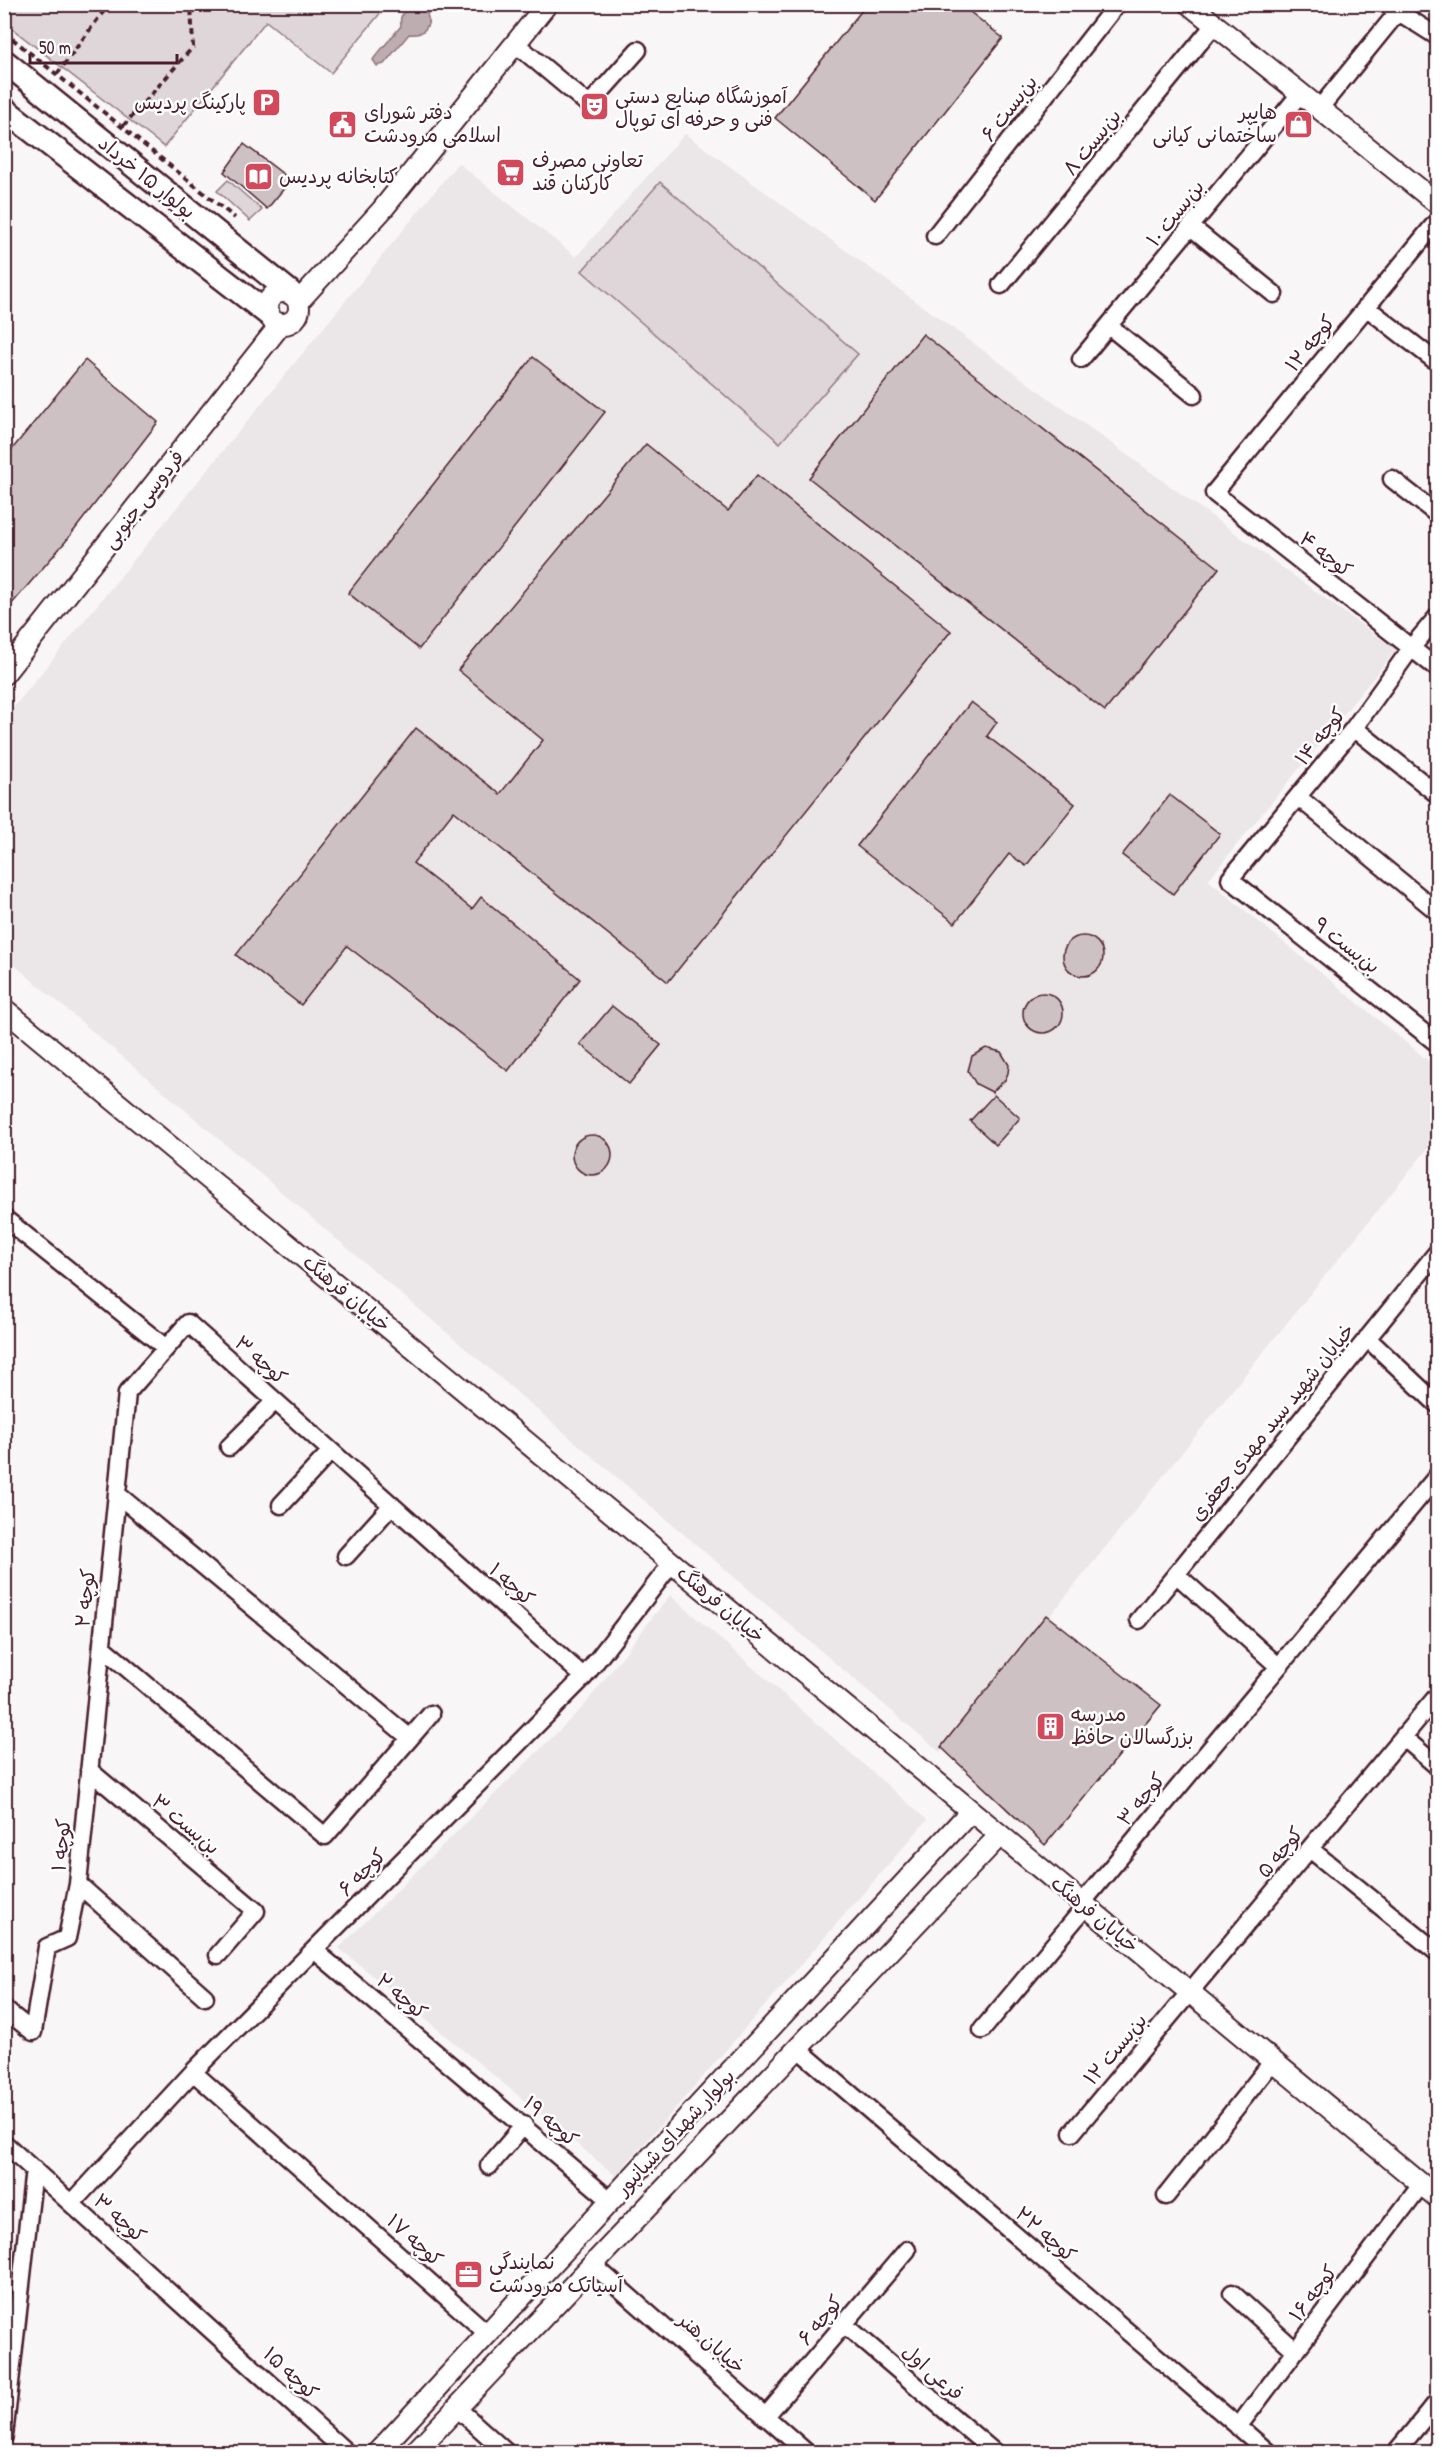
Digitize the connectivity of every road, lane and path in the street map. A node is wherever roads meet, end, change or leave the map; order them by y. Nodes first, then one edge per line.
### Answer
1 (109, 4) edge
2 (191, 4) edge
3 (547, 4) edge
4 (1116, 4) edge
5 (1189, 4) edge
6 (1392, 9) edge
7 (1215, 25) junction
8 (4, 32) edge
9 (1437, 38) edge
10 (516, 44) junction
11 (638, 50) dead end
12 (4, 61) edge
13 (57, 74) junction
14 (1300, 94) junction
15 (4, 109) edge
16 (1319, 109) junction
17 (123, 126) junction
18 (1437, 204) edge
19 (1437, 220) edge
20 (239, 221) dead end
21 (1191, 227) junction
22 (935, 237) dead end
23 (1001, 285) dead end
24 (1274, 294) dead end
25 (294, 297) junction
26 (1366, 307) junction
27 (274, 319) junction
28 (1109, 326) junction
29 (1081, 359) dead end
30 (1437, 363) edge
31 (1194, 395) dead end
32 (1392, 479) dead end
33 (1214, 494) joint
34 (1437, 515) edge
35 (1437, 616) edge
36 (1412, 647) junction
37 (1437, 669) edge
38 (4, 674) edge
39 (1354, 728) junction
40 (1437, 795) edge
41 (1298, 797) junction
42 (1230, 879) joint
43 (1437, 912) edge
44 (4, 1009) edge
45 (1437, 1044) edge
46 (4, 1218) edge
47 (1437, 1251) edge
48 (1367, 1338) junction
49 (166, 1348) junction
50 (275, 1401) junction
51 (1437, 1405) edge
52 (229, 1447) dead end
53 (331, 1451) junction
54 (1437, 1475) edge
55 (117, 1494) junction
56 (281, 1505) dead end
57 (392, 1505) junction
58 (346, 1556) dead end
59 (672, 1563) junction
60 (1176, 1574) junction
61 (1139, 1620) dead end
62 (102, 1647) junction
63 (1278, 1666) junction
64 (584, 1677) junction
65 (1437, 1695) edge
66 (431, 1714) dead end
67 (1403, 1737) junction
68 (410, 1738) junction
69 (1437, 1767) edge
70 (89, 1770) junction
71 (971, 1811) junction
72 (1000, 1835) junction
73 (1310, 1849) junction
74 (925, 1863) junction
75 (78, 1884) junction
76 (951, 1886) junction
77 (1084, 1904) junction
78 (314, 1950) junction
79 (1437, 1953) edge
80 (218, 1955) dead end
81 (1191, 1993) junction
82 (205, 1997) dead end
83 (4, 2008) edge
84 (982, 2030) dead end
85 (797, 2048) junction
86 (1273, 2061) junction
87 (193, 2072) junction
88 (463, 2074) joint
89 (524, 2125) junction
90 (1072, 2133) dead end
91 (4, 2143) edge
92 (489, 2166) dead end
93 (34, 2169) junction
94 (1421, 2185) junction
95 (1166, 2196) dead end
96 (1437, 2198) edge
97 (610, 2200) junction
98 (72, 2203) junction
99 (907, 2250) dead end
100 (592, 2264) junction
101 (1232, 2293) dead end
102 (523, 2294) junction
103 (545, 2313) junction
104 (844, 2324) junction
105 (207, 2325) joint
106 (488, 2333) junction
107 (1296, 2351) junction
108 (1437, 2401) edge
109 (457, 2408) junction
110 (765, 2417) junction
111 (1238, 2427) junction
112 (4, 2436) edge
113 (346, 2452) edge
114 (378, 2452) edge
115 (415, 2452) edge
116 (506, 2452) edge
117 (806, 2452) edge
118 (994, 2452) edge
119 (1268, 2452) edge
120 (1396, 2452) edge

1 - 13 path
2 - 17 path
3 - 10 street
4 - 22 street, بن‌بست ۶
5 - 7 street
6 - 9 street
6 - 16 street
7 - 14 street
7 - 23 street, بن‌بست ۸
8 - 13 path
10 - 11 street
10 - 25 street
12 - 25 main road, بولوار ۱۵ خرداد
13 - 17 path
14 - 16 street
14 - 21 street, بن‌بست ۱۰
15 - 27 main road, بولوار ۱۵ خرداد
16 - 18 street
17 - 20 path
19 - 26 street, کوچه ۱۲
21 - 24 street
21 - 28 street, بن‌بست ۱۰
25 - 27 street
25 - 27 street
26 - 30 street
26 - 33 street, کوچه ۱۲
27 - 38 street, فردوسی جنوبی
28 - 29 street, بن‌بست ۱۰
28 - 31 street
32 - 34 street
33 - 36 street, کوچه ۴
35 - 36 street, کوچه ۱۴
36 - 37 street
36 - 39 street, کوچه ۱۴
39 - 40 street
39 - 41 street, کوچه ۱۴
41 - 42 street, کوچه ۱۴
41 - 43 street
42 - 45 street, بن‌بست ۹
44 - 59 street, خیابان فرهنگ
46 - 49 street
47 - 48 street, خیابان شهید سید مهدی جعفری
48 - 51 street
48 - 60 street, خیابان شهید سید مهدی جعفری
49 - 50 street, کوچه ۳
49 - 55 street, کوچه ۲
50 - 52 street
50 - 53 street, کوچه ۳
53 - 56 street
53 - 57 street, کوچه ۱
54 - 63 street
55 - 62 street, کوچه ۲
55 - 68 street
57 - 58 street
57 - 64 street, کوچه ۱
59 - 64 street, کوچه ۶
59 - 71 street, خیابان فرهنگ
60 - 61 street, خیابان شهید سید مهدی جعفری
60 - 63 street
62 - 68 street, کوچه ۲
62 - 70 street, کوچه ۱
63 - 77 street, کوچه ۳
64 - 78 street, کوچه ۶
65 - 67 street
66 - 68 street
67 - 69 street
67 - 73 street, کوچه ۵
70 - 75 street, کوچه ۱
70 - 80 street, بن‌بست ۳
71 - 72 street, خیابان فرهنگ
71 - 74 street, بولوار شهدای شبانپور
72 - 76 street, بولوار شهدای شبانپور
72 - 77 street, خیابان فرهنگ
73 - 79 street
73 - 81 street, کوچه ۵
74 - 76 street
74 - 97 street, بولوار شهدای شبانپور
75 - 82 street
75 - 83 street, کوچه ۱
76 - 85 street, بولوار شهدای شبانپور
77 - 81 street, خیابان فرهنگ
77 - 84 street
78 - 87 street, کوچه ۶
78 - 88 street, کوچه ۲
81 - 86 street, خیابان فرهنگ
81 - 90 street, بن‌بست ۱۲
85 - 100 street, بولوار شهدای شبانپور
85 - 111 street, کوچه ۲۲
86 - 94 street, خیابان فرهنگ
86 - 95 street
87 - 98 street, کوچه ۶
87 - 106 street, کوچه ۱۷
88 - 89 street, کوچه ۱۹
89 - 92 street
89 - 97 street, کوچه ۱۹
91 - 93 street, کوچه ۳
93 - 98 street, کوچه ۳
93 - 112 street
94 - 96 street, خیابان فرهنگ
94 - 107 street, کوچه ۱۶
97 - 102 street, بولوار شهدای شبانپور
98 - 105 street, کوچه ۳
99 - 104 street, کوچه ۶
100 - 103 street, بولوار شهدای شبانپور
100 - 110 street, خیابان هنر
101 - 107 street
102 - 103 street
102 - 106 street, بولوار شهدای شبانپور
103 - 109 street, بولوار شهدای شبانپور
104 - 110 street, کوچه ۶
104 - 118 street, فرعی اول
105 - 113 street, کوچه ۱۵
106 - 114 street, بولوار شهدای شبانپور
107 - 111 street, کوچه ۱۶
108 - 120 street
109 - 115 street, بولوار شهدای شبانپور
109 - 116 street
110 - 117 street, خیابان هنر
111 - 119 street, کوچه ۲۲

